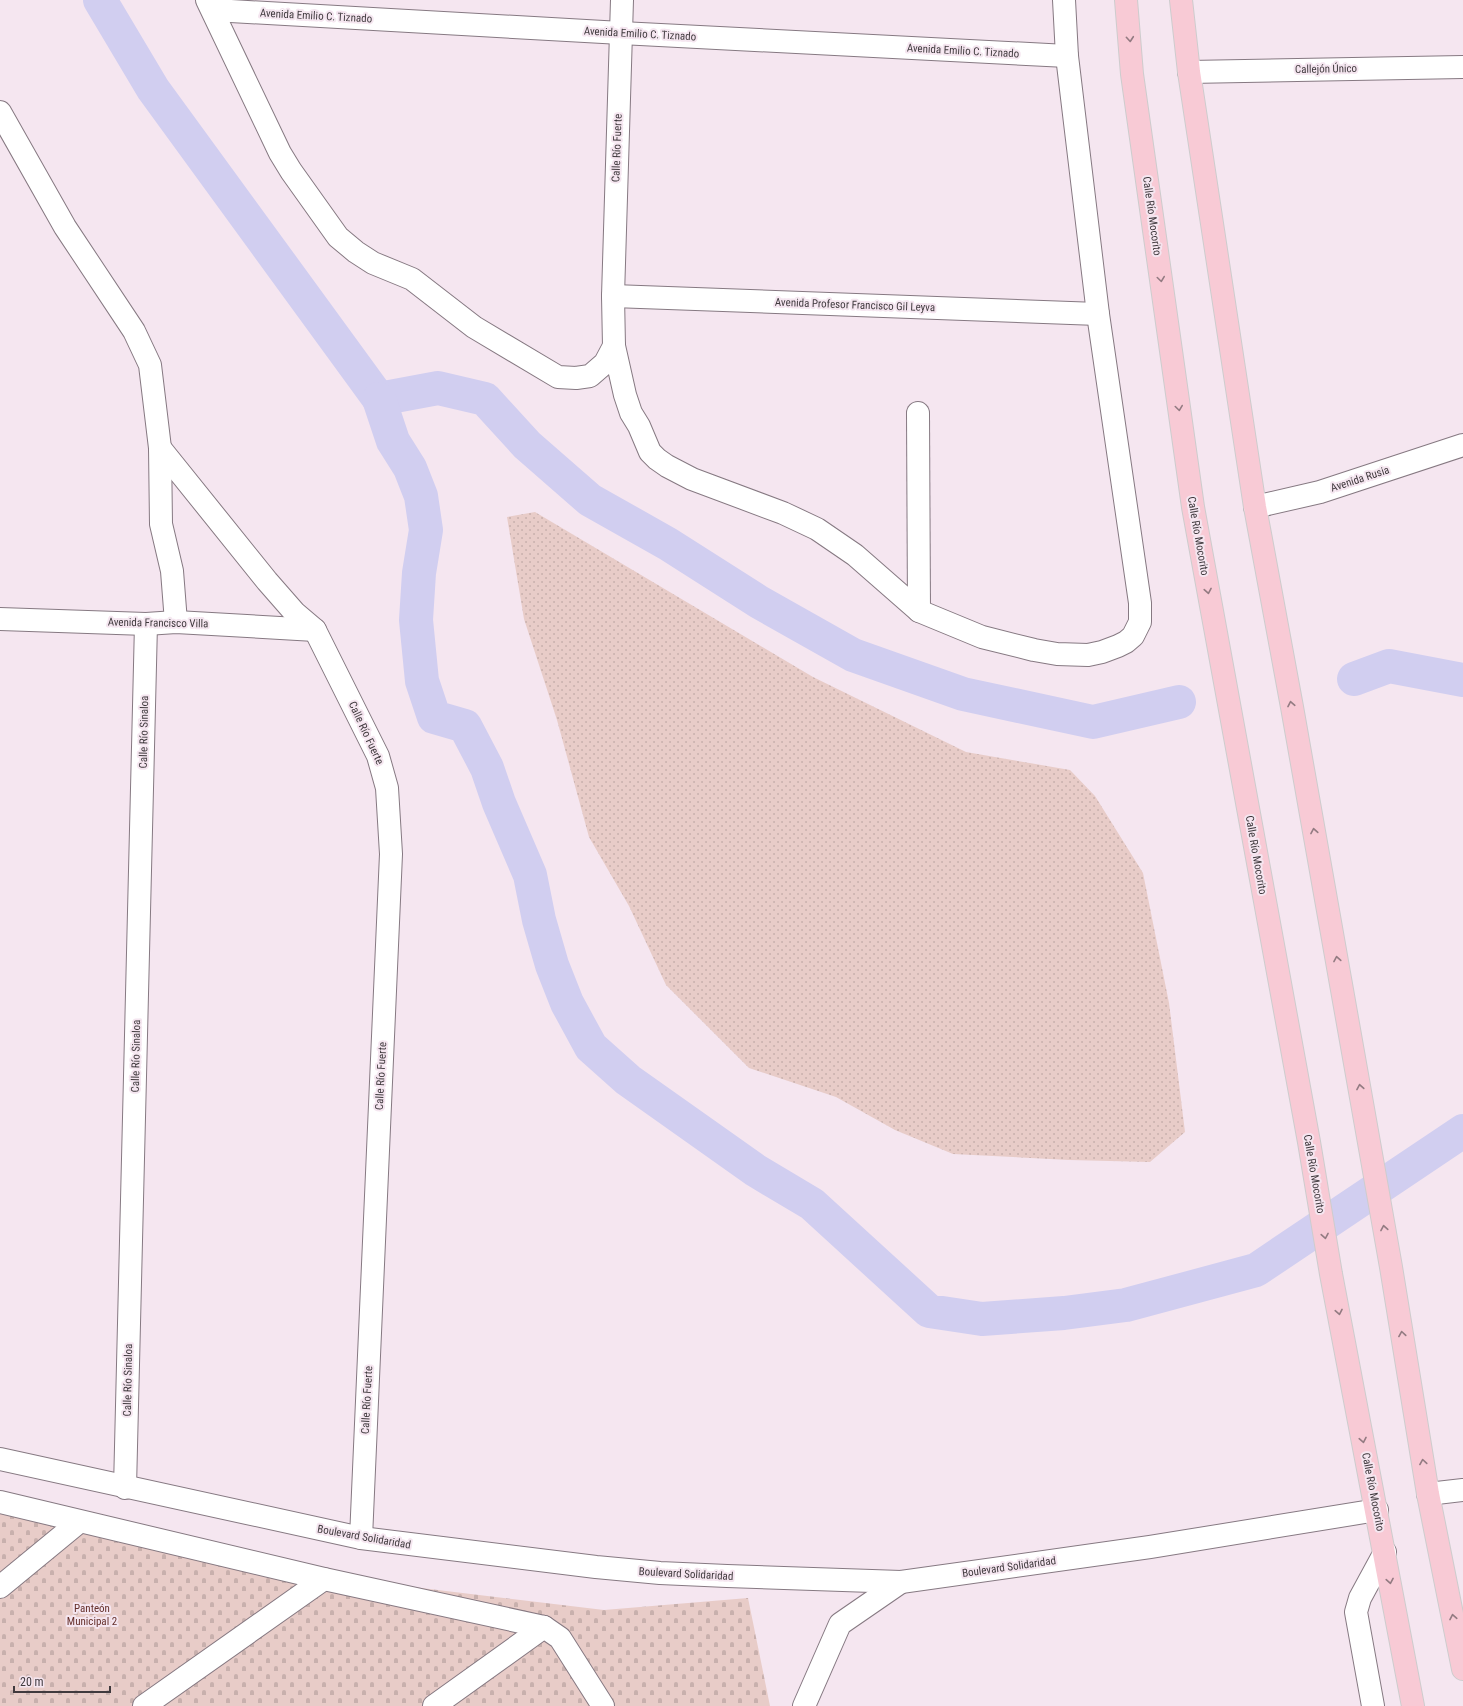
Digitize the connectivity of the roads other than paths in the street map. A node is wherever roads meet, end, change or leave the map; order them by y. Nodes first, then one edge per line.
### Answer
1 (622, 0) edge
2 (1064, 0) edge
3 (1126, 0) edge
4 (1181, 0) edge
5 (210, 5) edge
6 (621, 33) junction
7 (1067, 56) junction
8 (1463, 67) edge
9 (1189, 72) junction
10 (0, 112) edge
11 (613, 296) junction
12 (1098, 314) junction
13 (614, 346) junction
14 (918, 413) dead end
15 (1463, 445) edge
16 (160, 448) junction
17 (1254, 507) junction
18 (919, 611) junction
19 (0, 619) edge
20 (176, 622) junction
21 (146, 624) junction
22 (315, 630) junction
23 (0, 1459) edge
24 (125, 1488) junction
25 (1463, 1490) edge
26 (1428, 1494) junction
27 (0, 1502) edge
28 (1377, 1510) junction
29 (79, 1522) junction
30 (361, 1538) junction
31 (1385, 1552) junction
32 (324, 1579) junction
33 (901, 1582) junction
34 (0, 1587) edge
35 (544, 1627) junction
36 (1463, 1669) edge
37 (144, 1706) edge
38 (434, 1706) edge
39 (603, 1706) edge
40 (804, 1706) edge
41 (1373, 1706) edge
42 (1414, 1706) edge

1 - 6 street, Calle Río Fuerte
2 - 7 street, Calle Río Fuerte
3 -> 28 main road, Calle Río Mocorito
4 - 9 main road
5 - 6 street, Avenida Emilio C. Tiznado
5 - 13 street
6 - 7 street, Avenida Emilio C. Tiznado
6 - 11 street, Calle Río Fuerte
7 - 12 street, Calle Río Fuerte
8 - 9 street, Callejón Único
9 - 17 main road
10 - 16 street
11 - 12 street, Avenida Profesor Francisco Gil Leyva
11 - 13 street, Calle Río Fuerte
12 - 18 street, Calle Río Fuerte
13 - 18 street, Calle Río Fuerte
14 - 18 street
15 - 17 street, Avenida Rusia
16 - 20 street
16 - 22 street
26 -> 17 main road
19 - 21 street, Avenida Francisco Villa
20 - 21 street, Avenida Francisco Villa
20 - 22 street, Avenida Francisco Villa
21 - 24 street, Calle Río Sinaloa
22 - 30 street, Calle Río Fuerte
23 - 24 street, Boulevard Solidaridad
24 - 30 street, Boulevard Solidaridad
25 - 26 street
36 -> 26 main road
27 - 29 street
28 - 31 main road, Calle Río Mocorito
28 - 33 street, Boulevard Solidaridad
29 - 32 street
29 - 34 street
30 - 33 street, Boulevard Solidaridad
31 - 41 street
31 -> 42 main road, Calle Río Mocorito
32 - 35 street
32 - 37 street
33 - 40 street
35 - 38 street
35 - 39 street

